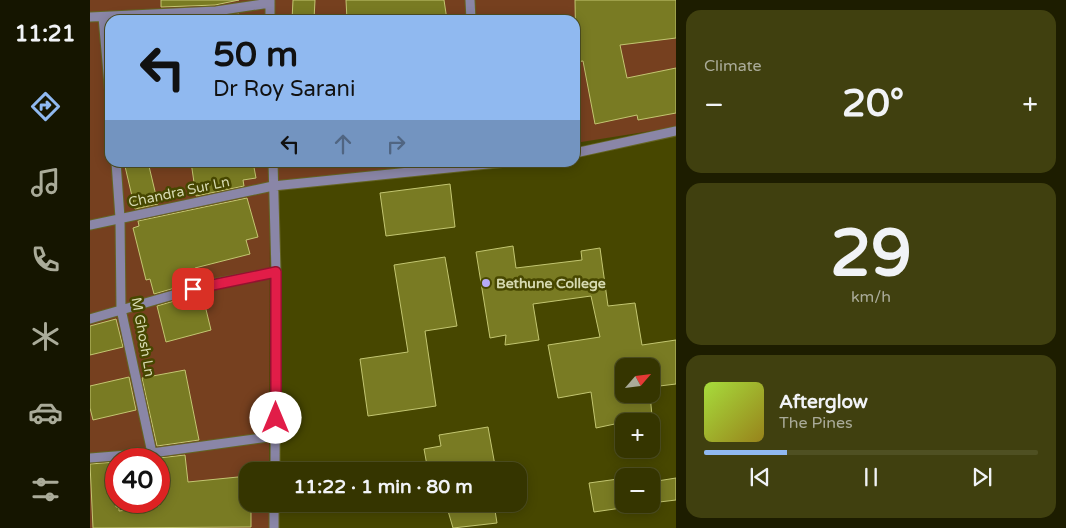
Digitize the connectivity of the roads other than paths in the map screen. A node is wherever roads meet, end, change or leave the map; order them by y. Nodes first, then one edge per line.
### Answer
1 (470, 0) edge
2 (270, 2) edge
3 (135, 15) edge
4 (270, 15) edge
5 (471, 15) edge
6 (90, 17) edge
7 (103, 17) joint
8 (105, 40) edge
9 (676, 131) edge
10 (580, 152) edge
11 (116, 167) edge
12 (273, 167) edge
13 (454, 167) edge
14 (273, 186) junction
15 (120, 218) junction
16 (90, 225) edge
17 (276, 272) junction
18 (121, 309) junction
19 (90, 319) edge
20 (276, 436) junction
21 (151, 448) edge
22 (170, 451) edge
23 (105, 457) edge
24 (90, 458) edge
25 (275, 462) edge
26 (274, 512) edge
27 (274, 528) edge

1 - 5 street
2 - 3 street
2 - 4 street
6 - 7 street
7 - 8 street
9 - 10 street
11 - 15 street, M Ghosh Ln
12 - 14 street
13 - 14 street, Chandra Sur Ln
14 - 15 street, Chandra Sur Ln
14 - 17 street
15 - 16 street, Chandra Sur Ln
15 - 18 street, M Ghosh Ln
17 - 18 street
17 - 20 street
18 - 19 street
18 - 21 street, M Ghosh Ln
20 - 22 street
20 - 25 street
23 - 24 street
26 - 27 street

